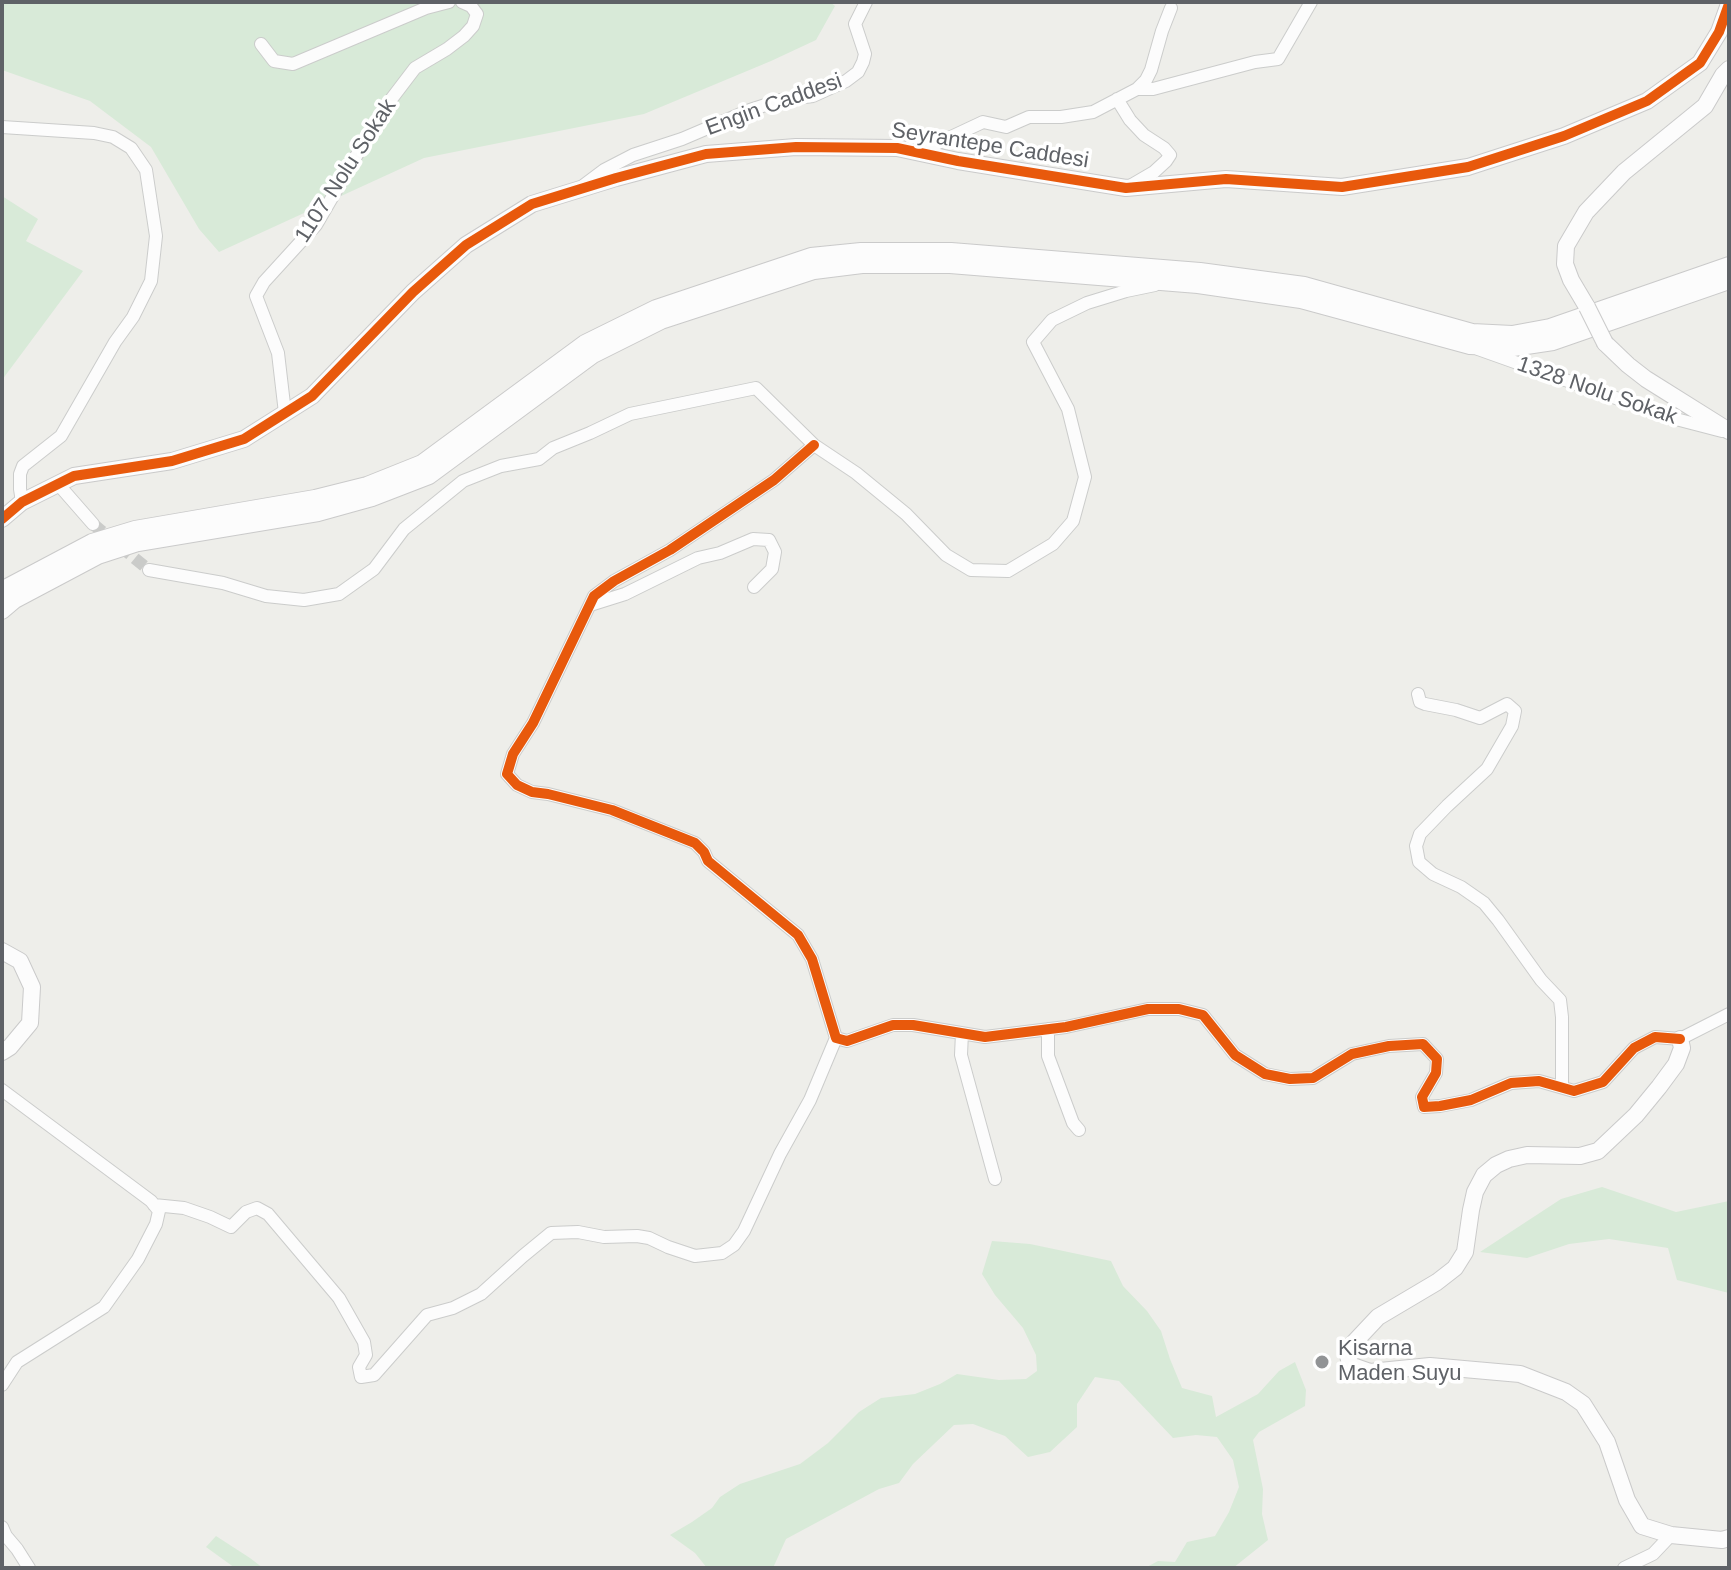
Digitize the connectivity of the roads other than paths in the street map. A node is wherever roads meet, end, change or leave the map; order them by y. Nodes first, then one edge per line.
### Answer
1 (449, 2) edge
2 (462, 2) edge
3 (866, 2) edge
4 (1311, 2) edge
5 (1729, 4) edge
6 (1171, 8) dead end
7 (261, 44) dead end
8 (1729, 69) edge
9 (1137, 89) junction
10 (1117, 99) junction
11 (2, 127) edge
12 (919, 152) junction
13 (1126, 188) junction
14 (579, 189) junction
15 (1729, 265) edge
16 (1729, 281) edge
17 (1169, 283) junction
18 (1467, 345) junction
19 (285, 413) junction
20 (1729, 432) edge
21 (814, 445) junction
22 (58, 484) junction
23 (22, 502) junction
24 (2, 519) edge
25 (93, 524) tunnel mouth
26 (149, 570) tunnel mouth
27 (754, 587) dead end
28 (2, 592) edge
29 (590, 605) junction
30 (2, 611) edge
31 (1418, 694) dead end
32 (2, 951) edge
33 (1729, 1014) edge
34 (1048, 1029) junction
35 (962, 1033) junction
36 (836, 1038) junction
37 (1680, 1039) junction
38 (2, 1052) edge
39 (1562, 1087) junction
40 (2, 1090) edge
41 (1079, 1130) dead end
42 (995, 1179) dead end
43 (154, 1205) junction
44 (2, 1385) edge
45 (2, 1527) edge
46 (1671, 1535) junction
47 (1729, 1538) edge
48 (29, 1568) edge
49 (1624, 1568) edge

1 - 7 street
2 - 19 street, 1107 Nolu Sokak
3 - 14 street, Engin Caddesi
4 - 9 street
5 - 13 main road, Seyrantepe Caddesi
6 - 9 street
8 - 20 main road, bridge
9 - 10 street
10 - 12 street
10 - 13 street
11 - 23 street
12 - 13 main road, Seyrantepe Caddesi
12 - 14 main road, Seyrantepe Caddesi
14 - 19 main road, Seyrantepe Caddesi
15 - 28 main road
16 - 18 main road
17 - 18 main road
17 - 21 street
17 - 30 main road
18 - 20 street, 1328 Nolu Sokak
19 - 22 main road, Seyrantepe Caddesi
21 - 26 street
21 - 29 street
22 - 23 main road, Seyrantepe Caddesi
22 - 25 street
23 - 24 main road, Seyrantepe Caddesi
27 - 29 street
29 - 36 street
31 - 39 street
32 - 38 main road
33 - 37 street
34 - 35 street
34 - 39 street
34 - 41 street
35 - 36 street
35 - 42 street
36 - 43 street
37 - 39 street
37 - 46 main road
40 - 43 street
43 - 44 street
45 - 48 street
46 - 47 main road
46 - 49 street

